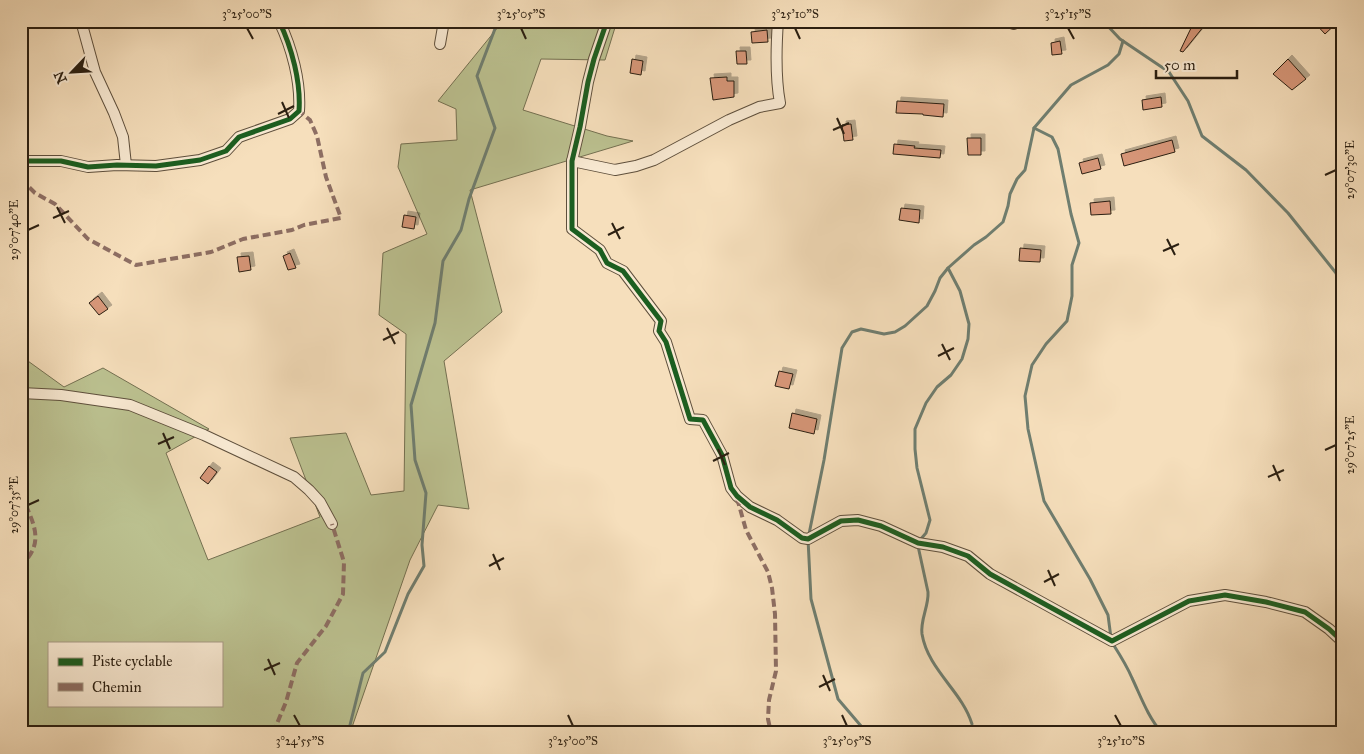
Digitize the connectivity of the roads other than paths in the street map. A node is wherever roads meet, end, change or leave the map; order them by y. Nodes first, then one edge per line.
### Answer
1 (81, 21) edge
2 (279, 21) edge
3 (444, 21) edge
4 (607, 21) edge
5 (778, 21) edge
6 (440, 44) dead end
7 (21, 161) edge
8 (572, 161) junction
9 (126, 165) junction
10 (21, 393) edge
11 (332, 524) dead end
12 (1343, 642) edge

1 - 9 street
2 - 9 street
3 - 6 street
4 - 8 street
5 - 8 street
7 - 9 street
8 - 12 street
10 - 11 street

